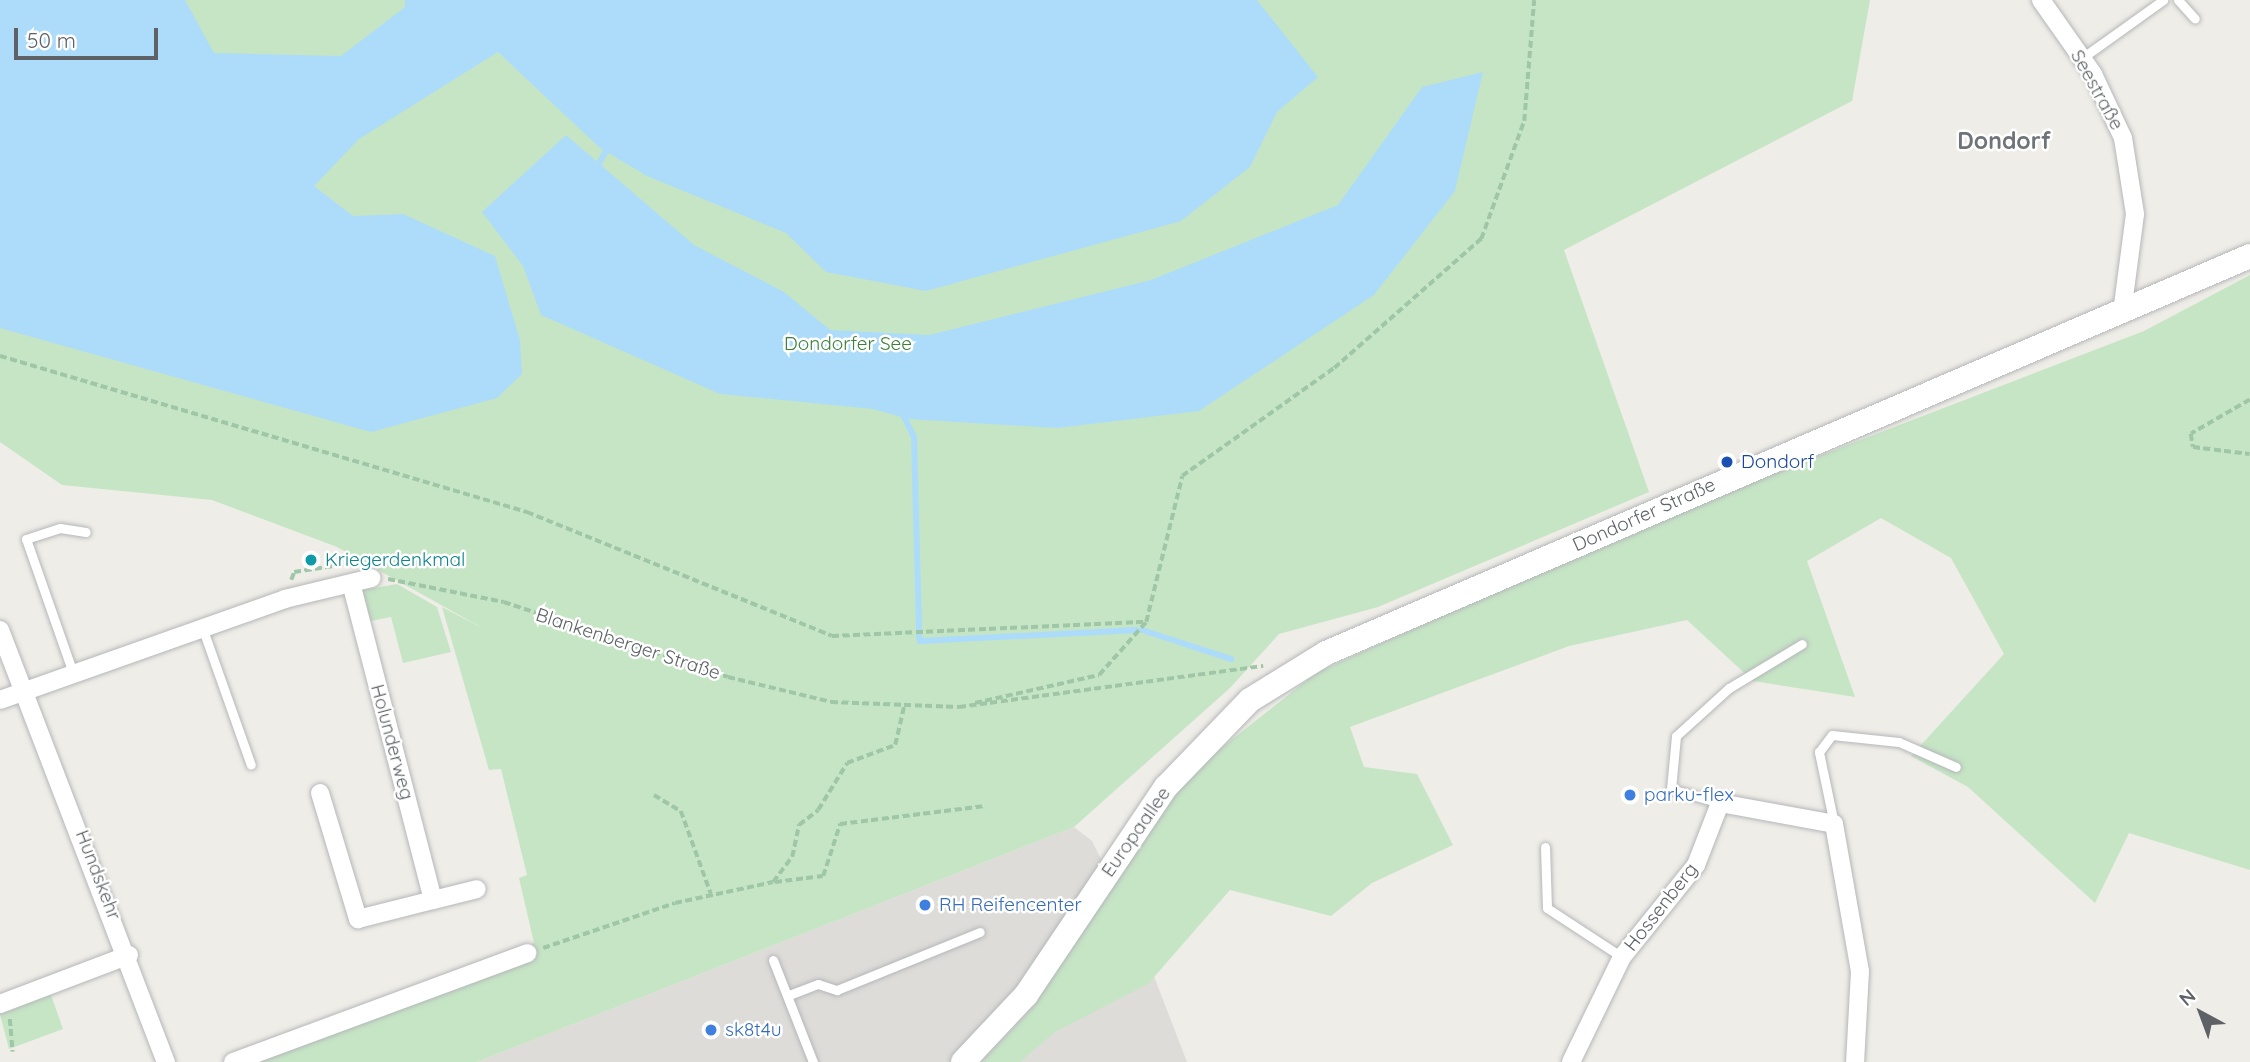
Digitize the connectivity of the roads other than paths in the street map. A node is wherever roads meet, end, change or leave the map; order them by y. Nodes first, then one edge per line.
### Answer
1 (2042, 0) edge
2 (2163, 0) edge
3 (2178, 0) edge
4 (2195, 19) dead end
5 (2082, 58) junction
6 (2250, 256) edge
7 (2122, 313) junction
8 (86, 532) dead end
9 (372, 578) road end
10 (351, 583) junction
11 (202, 627) junction
12 (0, 630) edge
13 (1802, 644) dead end
14 (73, 673) junction
15 (23, 691) junction
16 (0, 700) edge
17 (1210, 737) joint
18 (251, 765) dead end
19 (1956, 767) dead end
20 (320, 793) dead end
21 (1720, 803) junction
22 (1834, 824) junction
23 (1545, 846) dead end
24 (477, 889) dead end
25 (433, 900) junction
26 (981, 932) dead end
27 (528, 953) road end
28 (129, 955) junction
29 (1622, 957) junction
30 (773, 960) dead end
31 (789, 995) junction
32 (2, 1003) edge
33 (1851, 1061) edge
34 (166, 1062) edge
35 (233, 1062) edge
36 (813, 1062) edge
37 (963, 1062) edge
38 (1571, 1062) edge

1 - 5 street, Seestraße
2 - 5 lane
3 - 4 lane
5 - 7 street, Seestraße
6 - 7 main road, Dondorfer Straße
7 - 17 main road, Dondorfer Straße
8 - 14 lane
9 - 10 street
10 - 11 street
10 - 25 street, Holunderweg
11 - 14 street
11 - 18 lane
12 - 15 street, Hundskehr
13 - 21 lane
14 - 15 street
15 - 16 street
15 - 28 street, Hundskehr
17 - 37 main road, Europaallee
19 - 22 lane
20 - 25 street
21 - 22 street
21 - 29 street, Hossenberg
22 - 33 street
23 - 29 lane
24 - 25 street
26 - 31 lane
27 - 35 street
28 - 32 street
28 - 34 street, Hundskehr
29 - 38 street, Hossenberg
30 - 31 lane
31 - 36 lane

